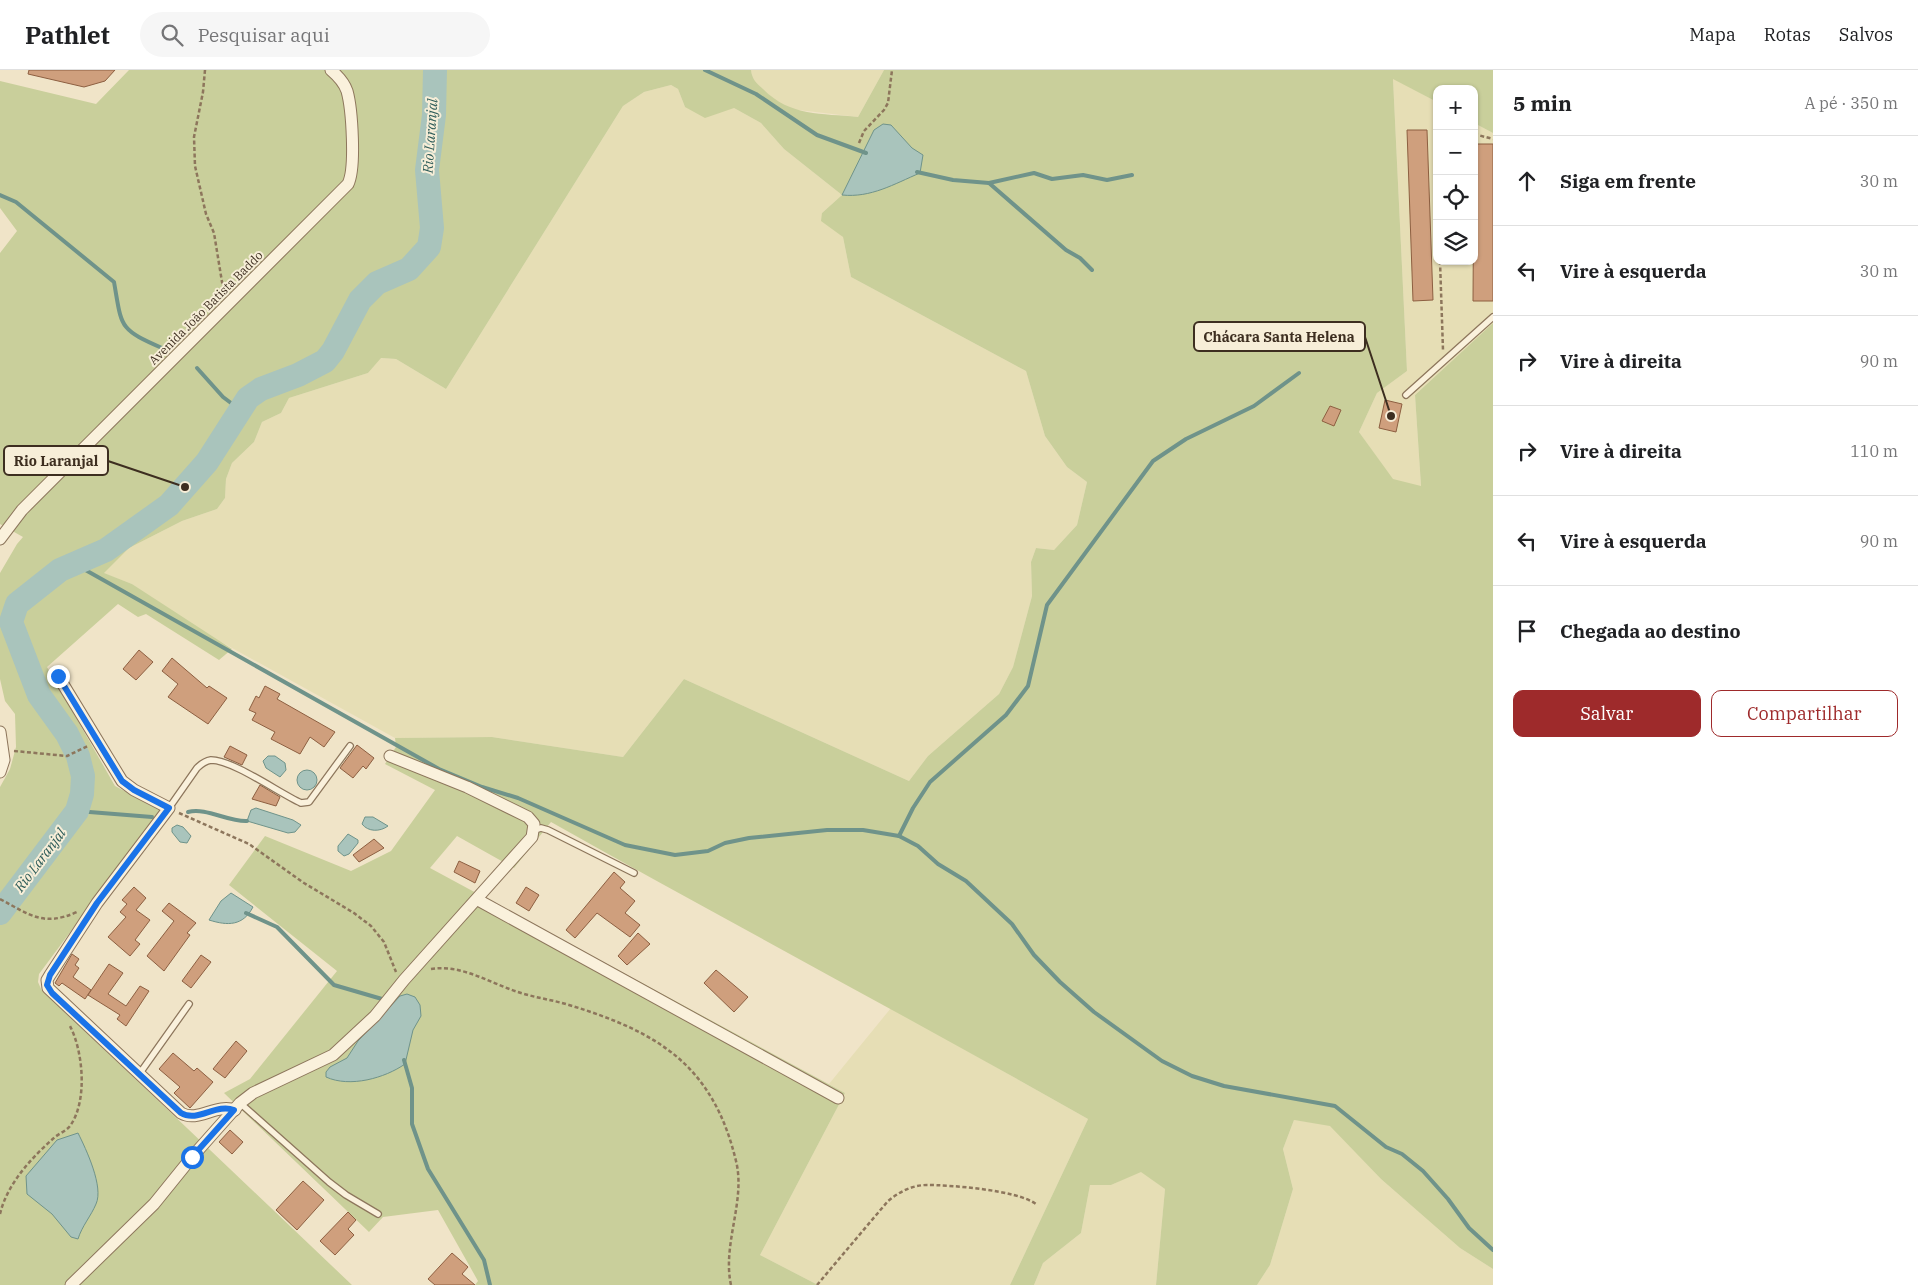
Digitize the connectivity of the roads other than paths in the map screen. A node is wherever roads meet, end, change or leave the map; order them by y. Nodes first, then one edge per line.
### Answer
1 (331, 70) edge
2 (1493, 317) edge
3 (1406, 395) dead end
4 (0, 539) edge
5 (58, 676) dead end
6 (1, 737) edge
7 (350, 746) dead end
8 (390, 756) dead end
9 (0, 772) edge
10 (169, 808) junction
11 (534, 830) junction
12 (634, 873) dead end
13 (478, 900) junction
14 (188, 1004) dead end
15 (140, 1072) junction
16 (838, 1098) dead end
17 (237, 1107) junction
18 (378, 1214) dead end
19 (71, 1285) edge

1 - 4 street, Avenida João Batista Baddo
2 - 3 lane
5 - 10 street
6 - 9 street
7 - 10 lane
8 - 11 street
10 - 15 street
11 - 12 lane
11 - 13 street
13 - 16 street
13 - 17 street
14 - 15 lane
15 - 17 street
17 - 18 lane
17 - 19 street

